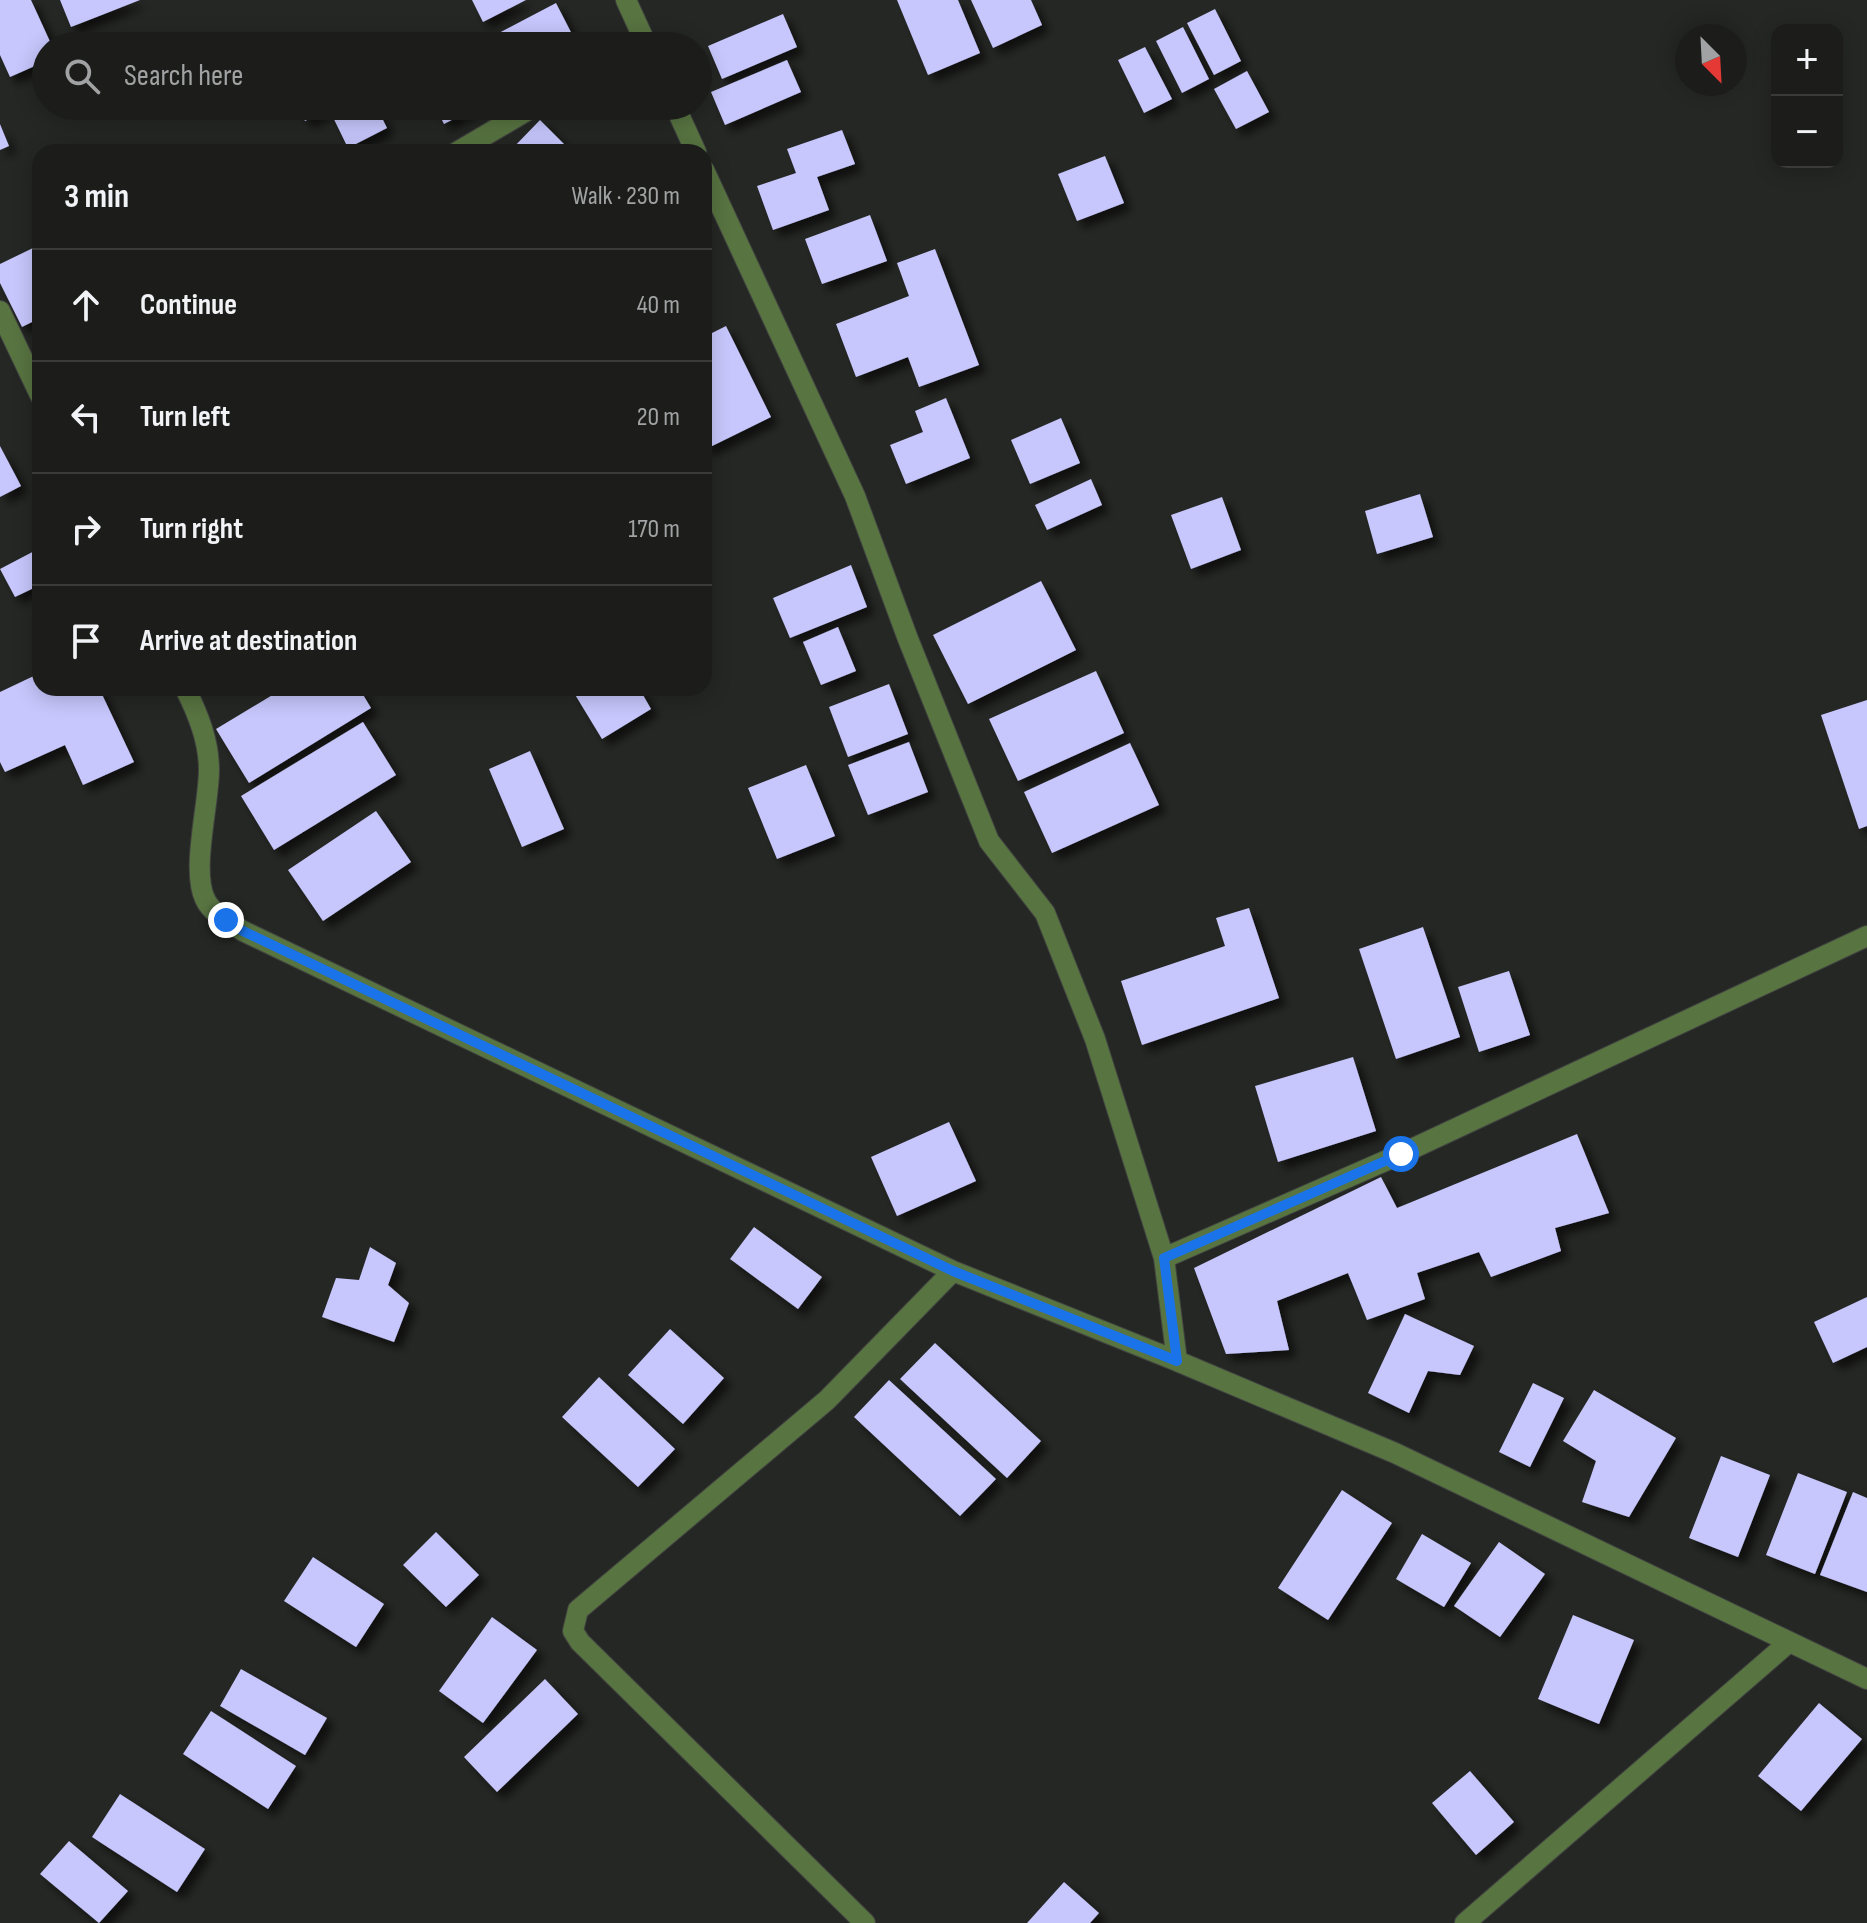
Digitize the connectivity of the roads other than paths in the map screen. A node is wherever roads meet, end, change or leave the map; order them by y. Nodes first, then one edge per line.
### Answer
1 (626, 0) edge
2 (638, 32) edge
3 (511, 120) edge
4 (681, 120) edge
5 (471, 144) edge
6 (692, 144) edge
7 (712, 187) edge
8 (0, 311) edge
9 (32, 378) edge
10 (188, 696) edge
11 (1867, 936) edge
12 (1164, 1258) junction
13 (953, 1271) junction
14 (1177, 1361) junction
15 (1788, 1643) junction
16 (1867, 1679) edge
17 (865, 1923) edge
18 (1465, 1923) edge

1 - 2 street
3 - 5 street
4 - 6 street
7 - 12 street
8 - 9 street
10 - 13 street
11 - 12 street
12 - 14 street
13 - 14 street
13 - 17 street
14 - 15 street
15 - 16 street
15 - 18 street

